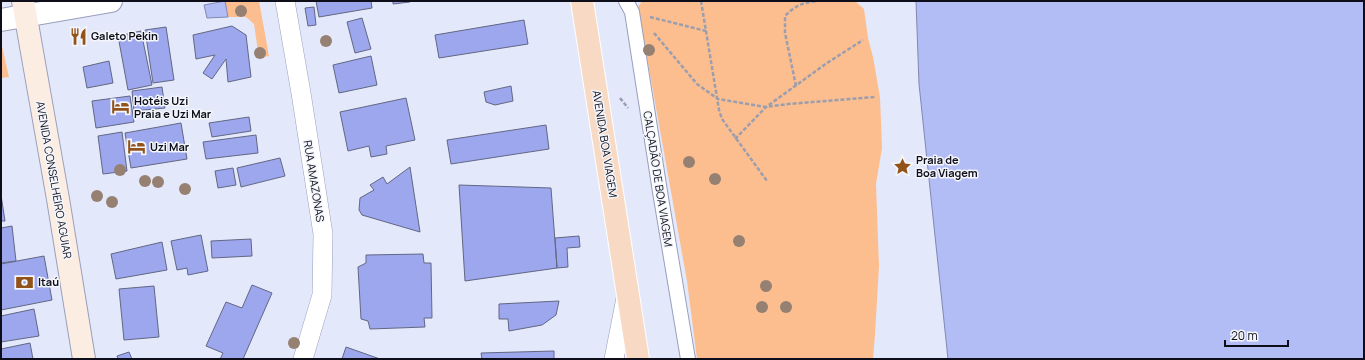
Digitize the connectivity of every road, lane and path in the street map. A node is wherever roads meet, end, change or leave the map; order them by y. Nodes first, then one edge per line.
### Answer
1 (110, 1) edge
2 (285, 1) edge
3 (582, 1) edge
4 (701, 1) edge
5 (817, 1) edge
6 (629, 7) edge
7 (25, 8) edge
8 (1, 20) edge
9 (706, 31) junction
10 (863, 40) dead end
11 (796, 86) junction
12 (619, 97) dead end
13 (875, 97) dead end
14 (718, 99) junction
15 (766, 107) junction
16 (628, 114) dead end
17 (736, 139) junction
18 (767, 181) dead end
19 (628, 287) junction
20 (84, 359) edge
21 (303, 359) edge
22 (614, 359) edge
23 (638, 359) edge
24 (688, 359) edge

1 - 7 street
2 - 21 street, RUA AMAZONAS
3 - 19 main road, AVENIDA BOA VIAGEM
4 - 9 path
5 - 11 path
6 - 9 path
6 - 14 path
6 - 24 street, CALÇADÃO DE BOA VIAGEM
7 - 8 street
7 - 20 main road, AVENIDA CONSELHEIRO AGUIAR
9 - 14 path
10 - 11 path
11 - 15 path
12 - 16 path
13 - 15 path
14 - 15 path
14 - 17 path
15 - 17 path
17 - 18 path
19 - 22 street, AVENIDA BOA VIAGEM
19 - 23 main road, AVENIDA BOA VIAGEM

